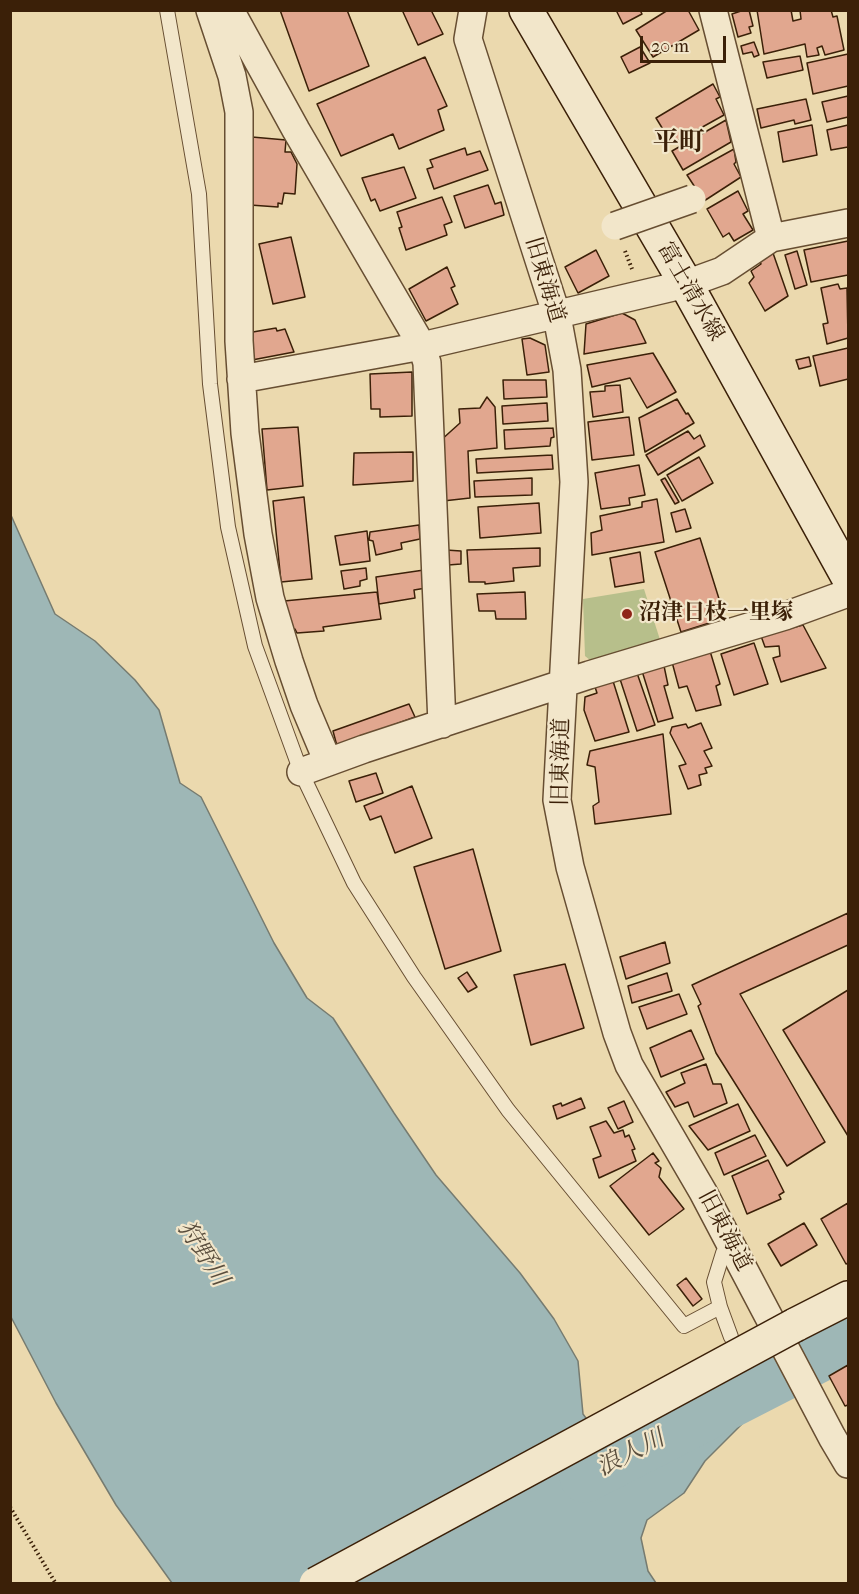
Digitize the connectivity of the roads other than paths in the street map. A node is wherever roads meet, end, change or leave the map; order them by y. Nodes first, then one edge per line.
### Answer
1 (167, 10) edge
2 (210, 10) edge
3 (230, 10) edge
4 (472, 10) edge
5 (526, 10) edge
6 (714, 10) edge
7 (692, 199) dead end
8 (849, 223) edge
9 (615, 226) dead end
10 (771, 238) junction
11 (686, 284) junction
12 (556, 316) junction
13 (422, 346) junction
14 (240, 379) junction
15 (849, 577) edge
16 (849, 593) edge
17 (564, 684) junction
18 (442, 724) junction
19 (328, 762) junction
20 (302, 772) junction
21 (730, 1243) junction
22 (849, 1298) edge
23 (720, 1307) junction
24 (731, 1337) dead end
25 (849, 1464) edge
26 (316, 1584) edge

1 - 20 lane
2 - 14 street
3 - 13 street
4 - 12 street, 旧東海道
5 - 11 main road, 富士清水線
6 - 10 street
7 - 9 street, bridge
8 - 10 street
10 - 11 street
11 - 12 street
11 - 15 main road, 富士清水線
12 - 13 street
12 - 17 street, 旧東海道
13 - 14 street
13 - 18 street
14 - 19 street
16 - 17 street
17 - 18 street
17 - 21 street, 旧東海道
18 - 19 street
19 - 20 street
20 - 23 lane
21 - 23 lane
21 - 25 street, 旧東海道
22 - 26 main road, bridge
23 - 24 lane

